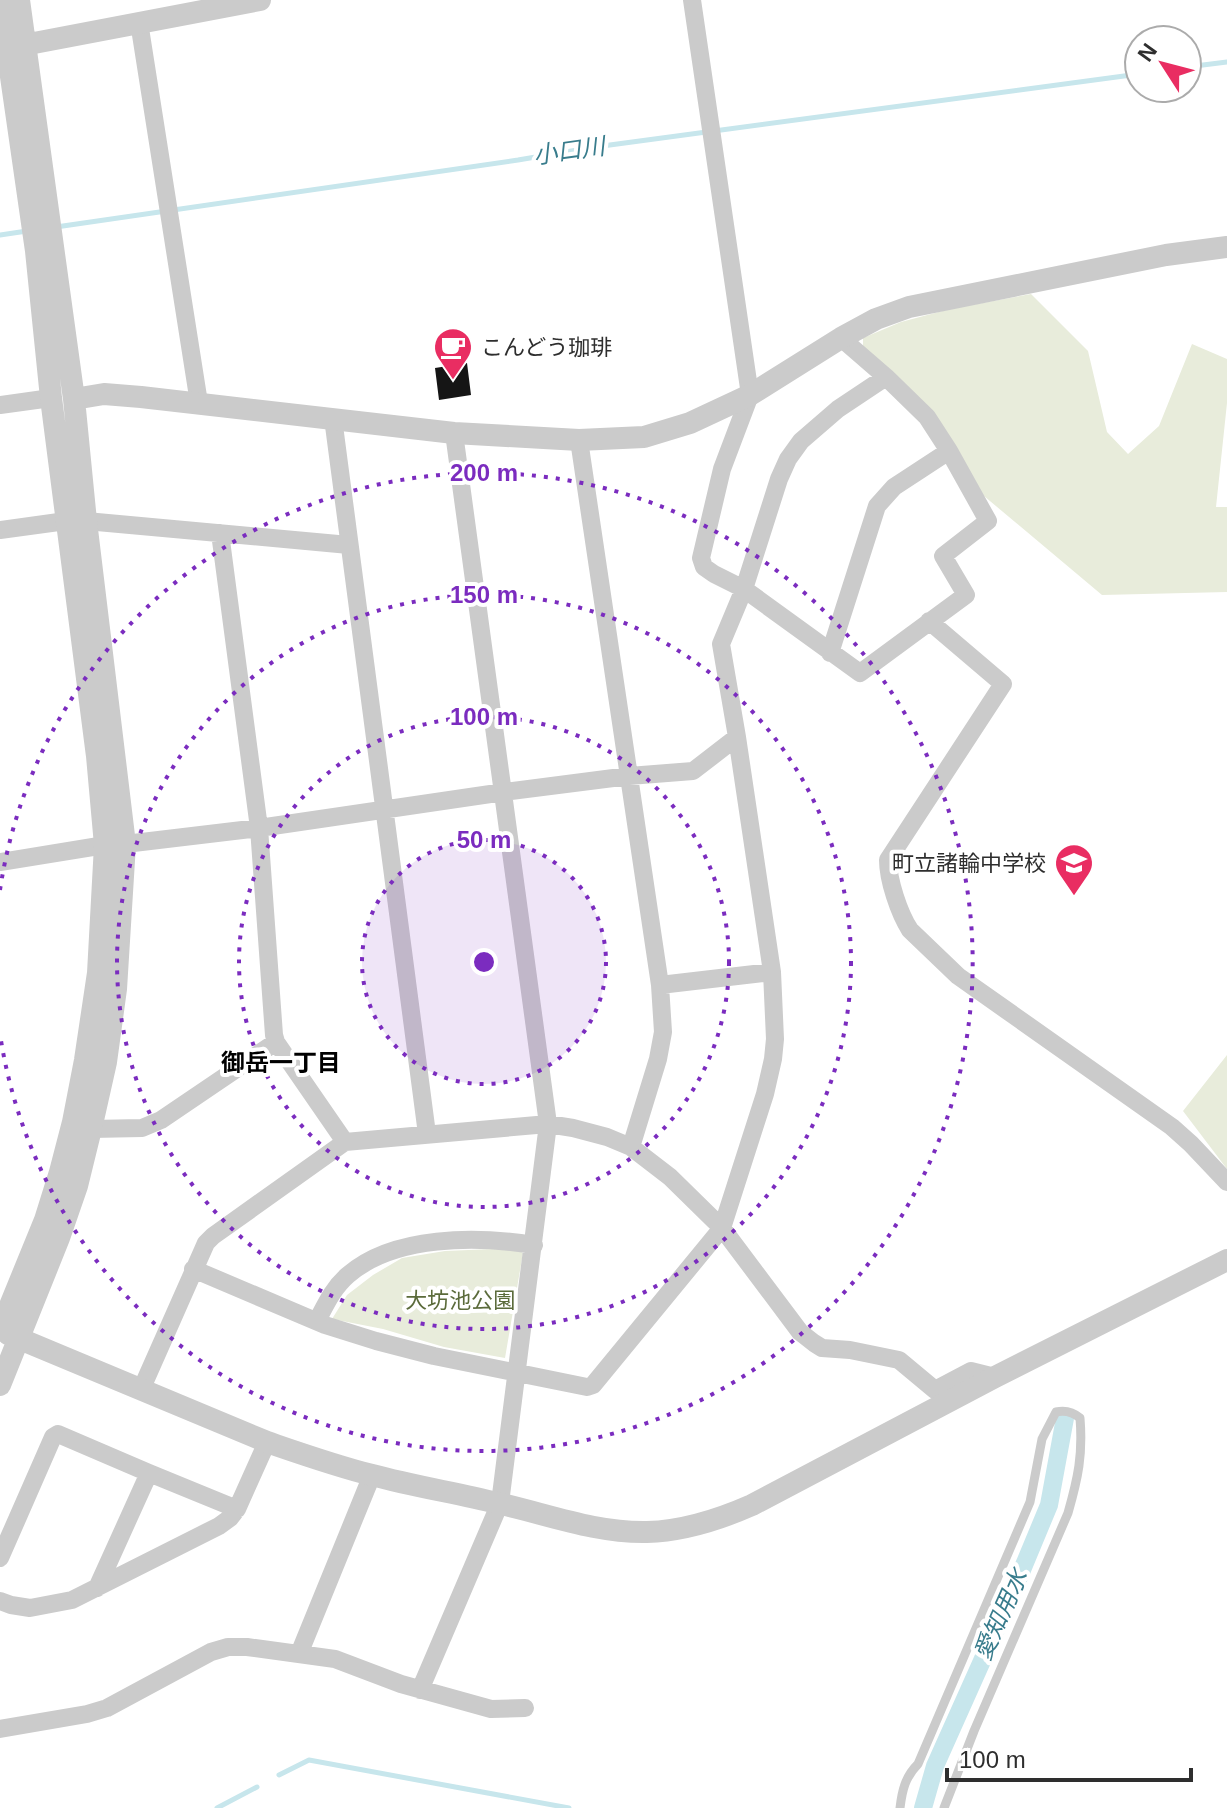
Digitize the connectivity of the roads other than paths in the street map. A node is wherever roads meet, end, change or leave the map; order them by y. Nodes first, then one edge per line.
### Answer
1 (0, 0) edge
2 (19, 0) edge
3 (260, 0) edge
4 (692, 0) edge
5 (139, 22) junction
6 (11, 47) edge
7 (1227, 247) edge
8 (841, 338) junction
9 (886, 377) junction
10 (750, 395) junction
11 (62, 398) junction
12 (199, 403) junction
13 (0, 405) edge
14 (333, 418) junction
15 (454, 433) junction
16 (579, 440) junction
17 (949, 451) junction
18 (76, 521) junction
19 (0, 530) edge
20 (220, 533) junction
21 (349, 545) junction
22 (744, 589) junction
23 (929, 621) junction
24 (830, 653) junction
25 (737, 737) junction
26 (629, 776) junction
27 (504, 792) junction
28 (385, 809) junction
29 (259, 828) junction
30 (115, 845) junction
31 (0, 862) edge
32 (772, 972) junction
33 (660, 985) junction
34 (276, 1042) junction
35 (548, 1124) junction
36 (91, 1129) junction
37 (427, 1134) junction
38 (345, 1142) junction
39 (631, 1147) junction
40 (1227, 1182) edge
41 (722, 1228) junction
42 (534, 1245) junction
43 (1227, 1260) edge
44 (193, 1269) junction
45 (317, 1321) junction
46 (7, 1333) edge
47 (518, 1374) junction
48 (995, 1377) junction
49 (0, 1385) edge
50 (141, 1390) junction
51 (267, 1442) junction
52 (149, 1473) junction
53 (372, 1475) junction
54 (500, 1503) junction
55 (237, 1509) junction
56 (2, 1549) edge
57 (97, 1588) junction
58 (0, 1601) edge
59 (299, 1654) junction
60 (420, 1690) junction
61 (525, 1708) dead end
62 (0, 1729) edge
63 (900, 1808) edge
64 (944, 1808) edge

1 - 6 street
2 - 6 street
3 - 5 street
4 - 10 street
5 - 6 street
5 - 12 street
6 - 11 street
7 - 8 street
8 - 9 street
8 - 10 street
9 - 17 street
9 - 22 street
10 - 16 street
10 - 22 street
11 - 12 street
11 - 13 street
11 - 18 street
12 - 14 street
14 - 15 street
14 - 21 street
15 - 16 street
15 - 27 street
16 - 26 street
17 - 23 street
17 - 24 street
18 - 19 street
18 - 20 street
18 - 30 street
20 - 21 street
20 - 29 street
21 - 28 street
22 - 24 street
22 - 25 street
23 - 24 street
23 - 40 street
25 - 26 street
25 - 32 street
26 - 27 street
26 - 33 street
27 - 28 street
27 - 35 street
28 - 29 street
28 - 37 street
29 - 30 street
29 - 34 street
30 - 31 street
30 - 36 street
30 - 46 street
32 - 33 street
32 - 41 street
33 - 39 street
34 - 36 street
34 - 38 street
35 - 37 street
35 - 39 street
35 - 42 street
36 - 46 street
37 - 38 street
38 - 44 street
39 - 41 street
41 - 47 street
41 - 48 street
42 - 45 street
42 - 47 street
43 - 48 street
44 - 45 street
44 - 50 street
45 - 47 street
46 - 49 street
46 - 50 street
47 - 54 street
48 - 54 street
50 - 51 street
51 - 53 street
51 - 55 street
52 - 55 street
52 - 56 street
52 - 57 street
53 - 54 street
53 - 59 street
54 - 60 street
55 - 57 street
57 - 58 street
59 - 60 street
59 - 62 street
60 - 61 street
63 - 64 lane

